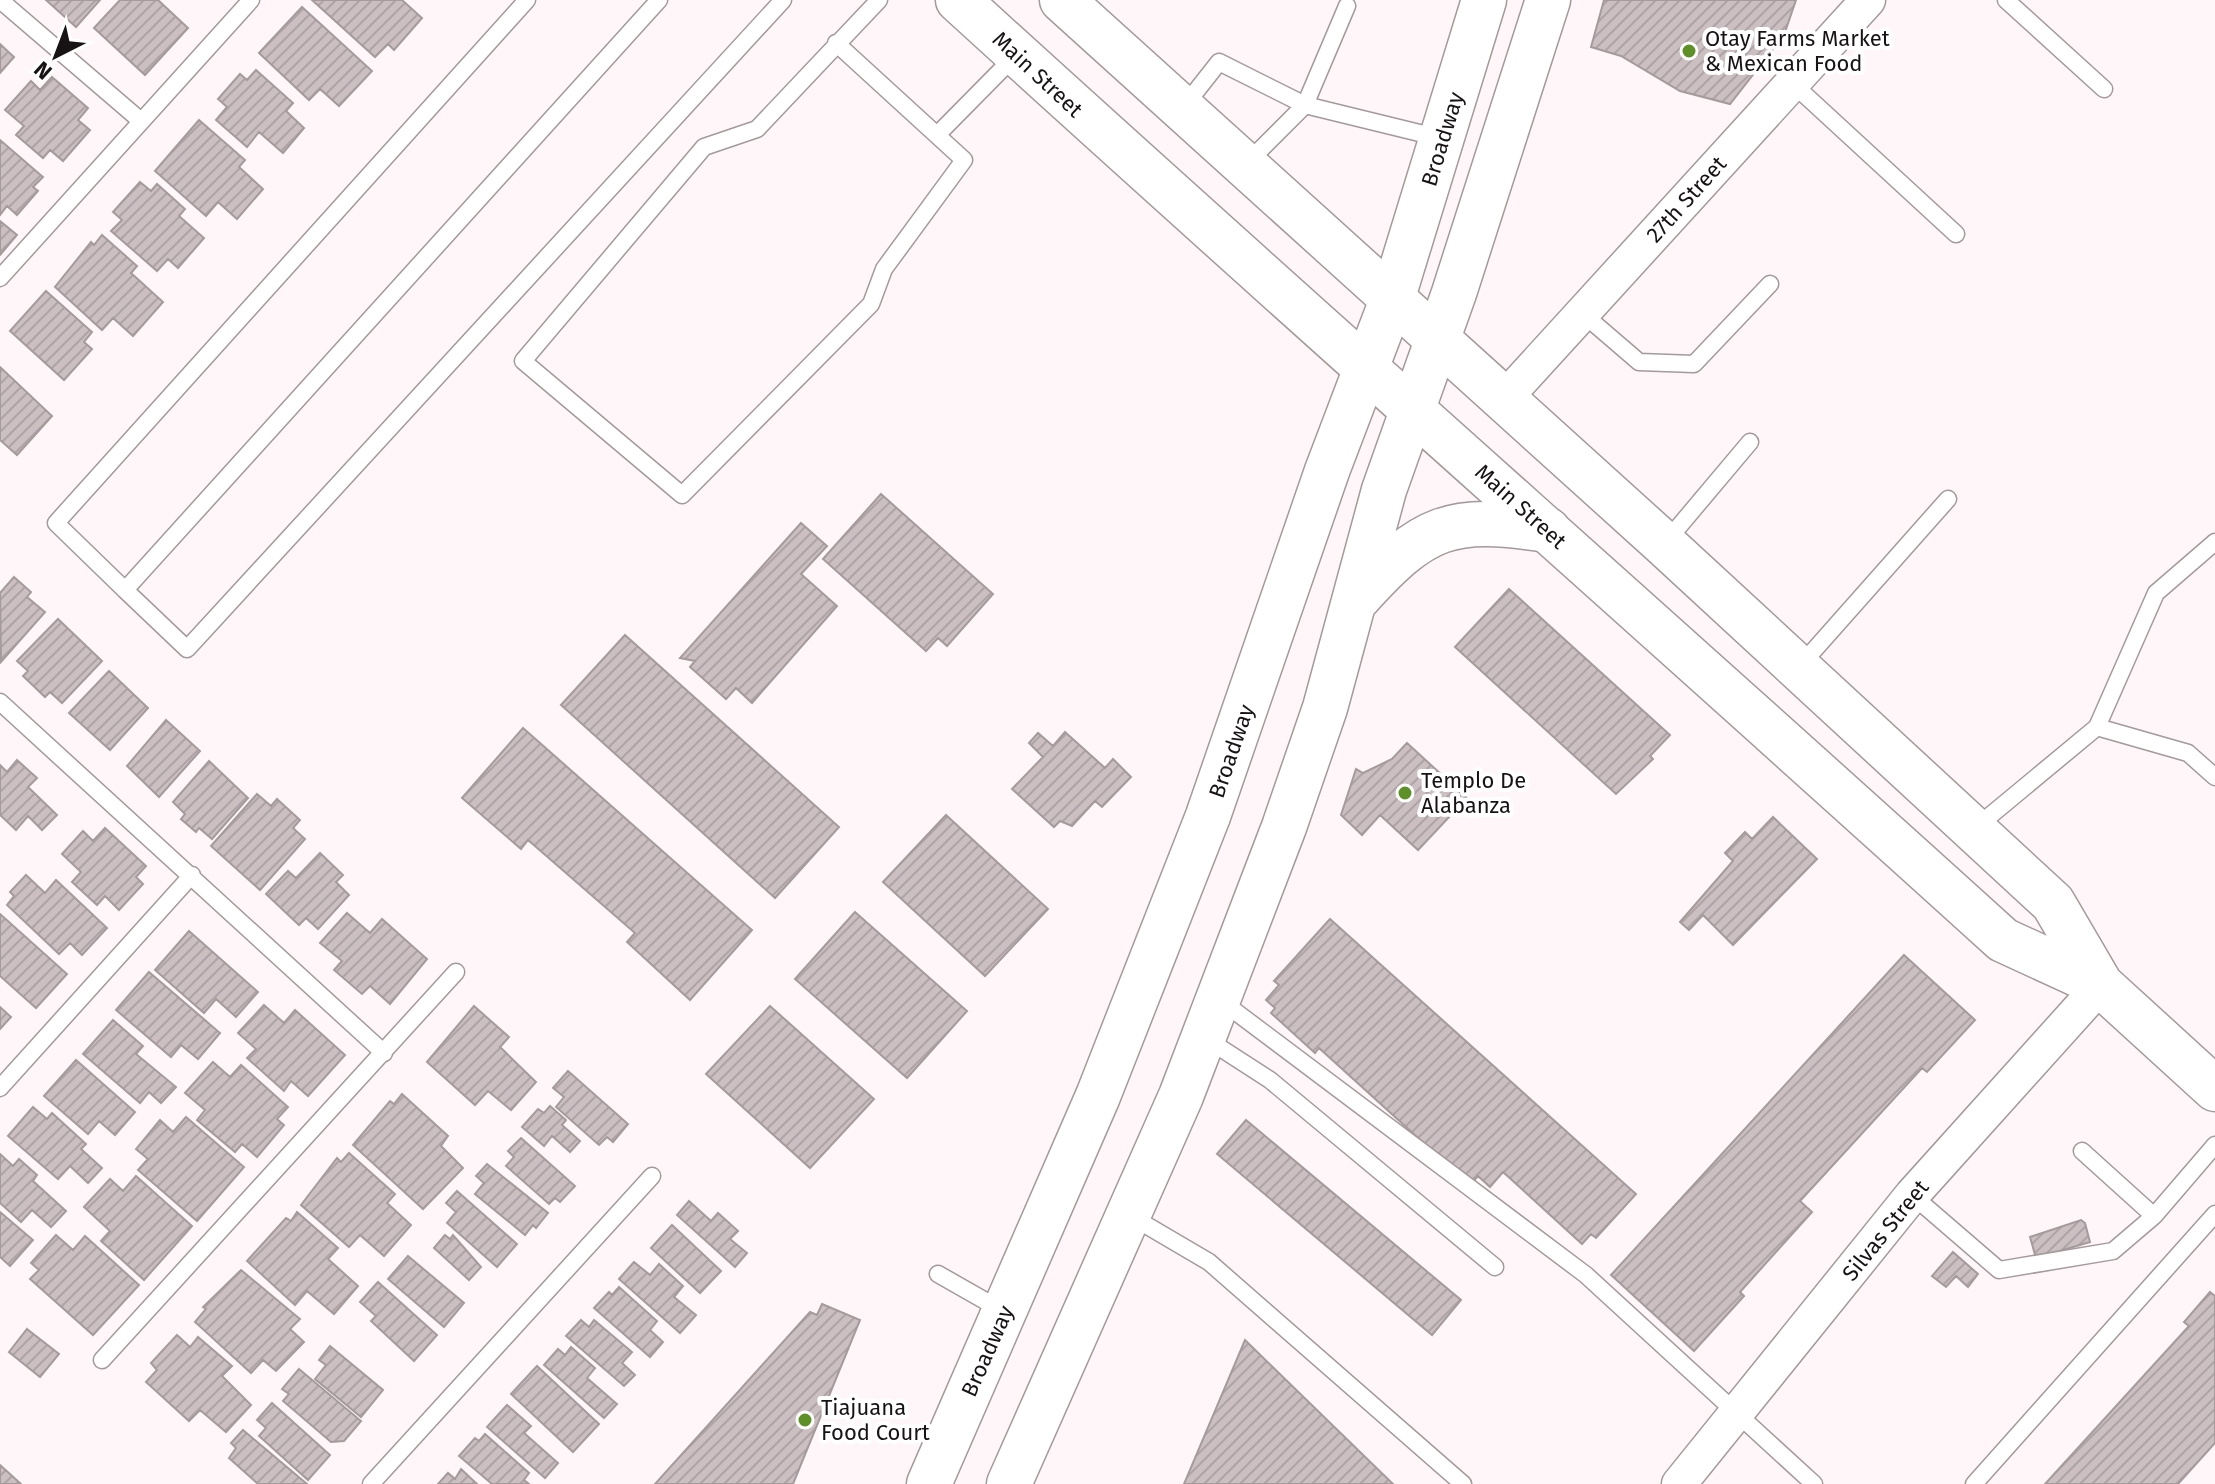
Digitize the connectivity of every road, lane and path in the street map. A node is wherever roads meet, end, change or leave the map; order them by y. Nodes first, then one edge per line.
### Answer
1 (0, 0) edge
2 (251, 0) edge
3 (527, 0) edge
4 (659, 0) edge
5 (783, 0) edge
6 (879, 0) edge
7 (958, 0) edge
8 (1062, 0) edge
9 (1484, 0) edge
10 (1548, 0) edge
11 (1868, 0) edge
12 (2006, 0) edge
13 (1347, 6) dead end
14 (836, 43) junction
15 (1017, 54) junction
16 (1792, 83) junction
17 (2104, 89) dead end
18 (1305, 105) junction
19 (1182, 110) junction
20 (141, 121) junction
21 (937, 135) junction
22 (1442, 138) junction
23 (1244, 167) junction
24 (1956, 234) dead end
25 (0, 278) edge
26 (1770, 284) dead end
27 (1392, 300) junction
28 (1582, 313) junction
29 (1438, 339) junction
30 (1366, 367) junction
31 (1504, 399) junction
32 (1410, 407) junction
33 (1750, 442) dead end
34 (1948, 499) dead end
35 (1548, 530) junction
36 (2215, 542) edge
37 (1664, 544) junction
38 (125, 590) junction
39 (1354, 603) junction
40 (1799, 667) junction
41 (0, 702) edge
42 (2097, 727) junction
43 (2215, 777) edge
44 (1974, 829) junction
45 (192, 875) junction
46 (456, 972) dead end
47 (2101, 985) junction
48 (1211, 1018) junction
49 (384, 1053) junction
50 (2211, 1078) edge
51 (0, 1088) edge
52 (2215, 1145) edge
53 (2082, 1151) dead end
54 (652, 1176) dead end
55 (1912, 1195) junction
56 (2215, 1214) edge
57 (1128, 1215) junction
58 (2154, 1216) junction
59 (1495, 1267) dead end
60 (938, 1274) dead end
61 (1004, 1311) junction
62 (102, 1360) dead end
63 (1738, 1412) junction
64 (371, 1484) edge
65 (929, 1484) edge
66 (1009, 1484) edge
67 (1463, 1484) edge
68 (1679, 1484) edge
69 (1814, 1484) edge
70 (1974, 1484) edge

1 - 20 lane
2 - 20 lane
3 - 38 lane
4 - 38 lane
5 - 38 lane
6 - 14 lane
7 - 15 main road, Main Street
8 - 19 main road, Main Street
9 - 22 main road, Broadway
10 - 29 main road
11 - 16 street, 27th Street
12 - 17 lane
13 - 18 lane
14 - 21 lane
14 - 21 lane
15 - 21 lane
15 - 30 main road, Main Street
16 - 24 lane
16 - 28 street, 27th Street
18 - 19 lane
18 - 22 lane
18 - 23 lane
19 - 23 main road, Main Street
20 - 25 lane
22 - 27 main road, Broadway
23 - 27 main road, Main Street
26 - 28 lane
27 - 29 main road, Main Street
27 - 30 main road, Broadway
28 - 31 street, 27th Street
29 - 31 main road, Main Street
29 - 32 main road
30 - 32 main road, Main Street
30 - 61 main road, Broadway
31 - 37 main road, Main Street
32 - 35 main road, Main Street
32 - 39 main road
33 - 37 lane
34 - 40 lane
35 - 39 main road
35 - 47 main road, Main Street
36 - 42 lane
37 - 40 main road, Main Street
39 - 48 main road
40 - 44 main road, Main Street
41 - 45 lane
42 - 43 lane
42 - 44 lane
44 - 47 main road, Main Street
45 - 49 lane
45 - 51 lane
46 - 49 lane
47 - 50 main road, Main Street
47 - 55 street, Silvas Street
48 - 57 main road
48 - 59 lane
48 - 63 lane
49 - 62 lane
52 - 58 lane
53 - 58 lane
54 - 64 lane
55 - 58 lane
55 - 63 street, Silvas Street
56 - 70 lane
57 - 66 main road
57 - 67 lane
60 - 61 lane
61 - 65 main road, Broadway
63 - 68 street, Silvas Street
63 - 69 lane

